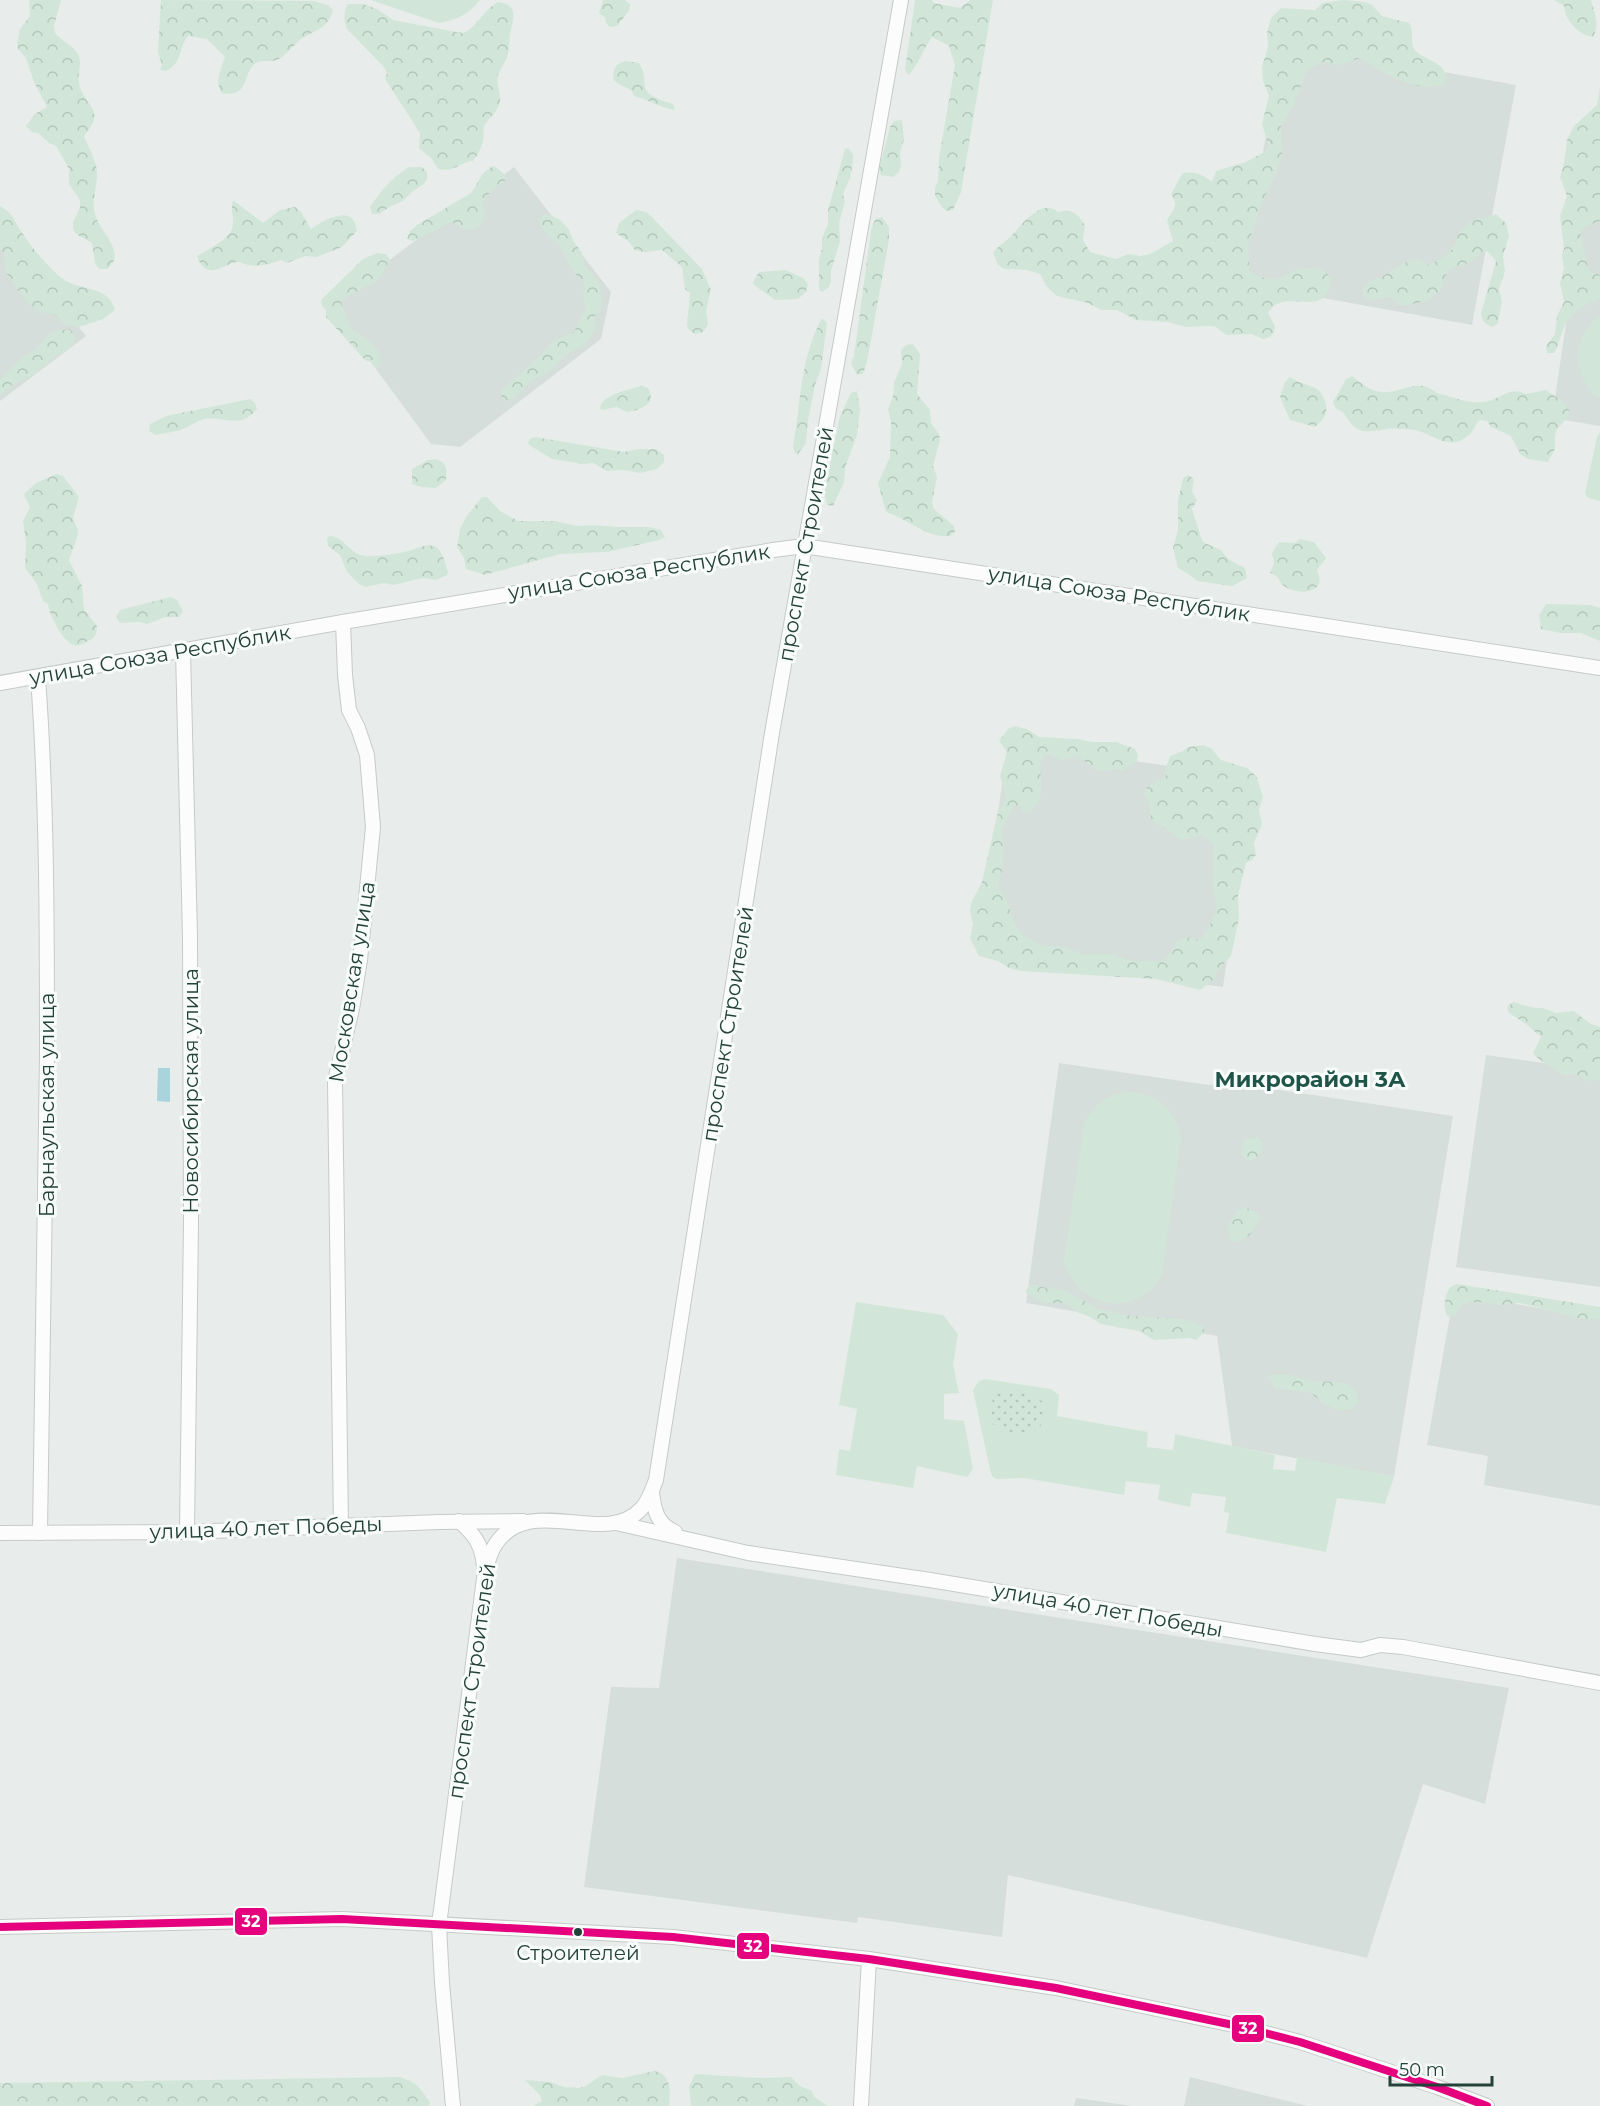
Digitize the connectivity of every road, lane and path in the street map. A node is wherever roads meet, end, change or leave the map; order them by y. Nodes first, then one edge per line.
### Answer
1 (901, 0) edge
2 (804, 546) junction
3 (342, 622) junction
4 (183, 651) junction
5 (1600, 668) edge
6 (38, 677) junction
7 (0, 683) edge
8 (652, 1491) junction
9 (459, 1521) junction
10 (531, 1521) junction
11 (616, 1523) junction
12 (340, 1526) junction
13 (187, 1532) junction
14 (0, 1533) edge
15 (40, 1533) junction
16 (690, 1540) junction
17 (485, 1571) junction
18 (1600, 1683) edge
19 (439, 1925) junction
20 (0, 1927) edge
21 (869, 1959) junction
22 (453, 2106) edge
23 (861, 2106) edge
24 (1487, 2106) edge

1 - 2 street, проспект Строителей
2 - 3 street, улица Союза Республик
2 - 5 street, улица Союза Республик
2 - 8 street, проспект Строителей
3 - 4 street, улица Союза Республик
3 - 12 street, Московская улица
4 - 6 street, улица Союза Республик
4 - 13 street, Новосибирская улица
6 - 7 street, улица Союза Республик
6 - 15 street, Барнаульская улица
8 - 11 street, проспект Строителей
8 - 16 street
9 - 10 street, улица 40 лет Победы
9 - 12 street, улица 40 лет Победы
9 - 17 street
10 - 11 street, проспект Строителей
10 - 17 street, проспект Строителей
11 - 16 street, улица 40 лет Победы
12 - 13 street, улица 40 лет Победы
13 - 15 street, улица 40 лет Победы
14 - 15 street, улица 40 лет Победы
16 - 18 street, улица 40 лет Победы
17 - 19 street, проспект Строителей
19 - 20 street
19 - 21 street
19 - 22 street, проспект Строителей
21 - 23 street
21 - 24 street

